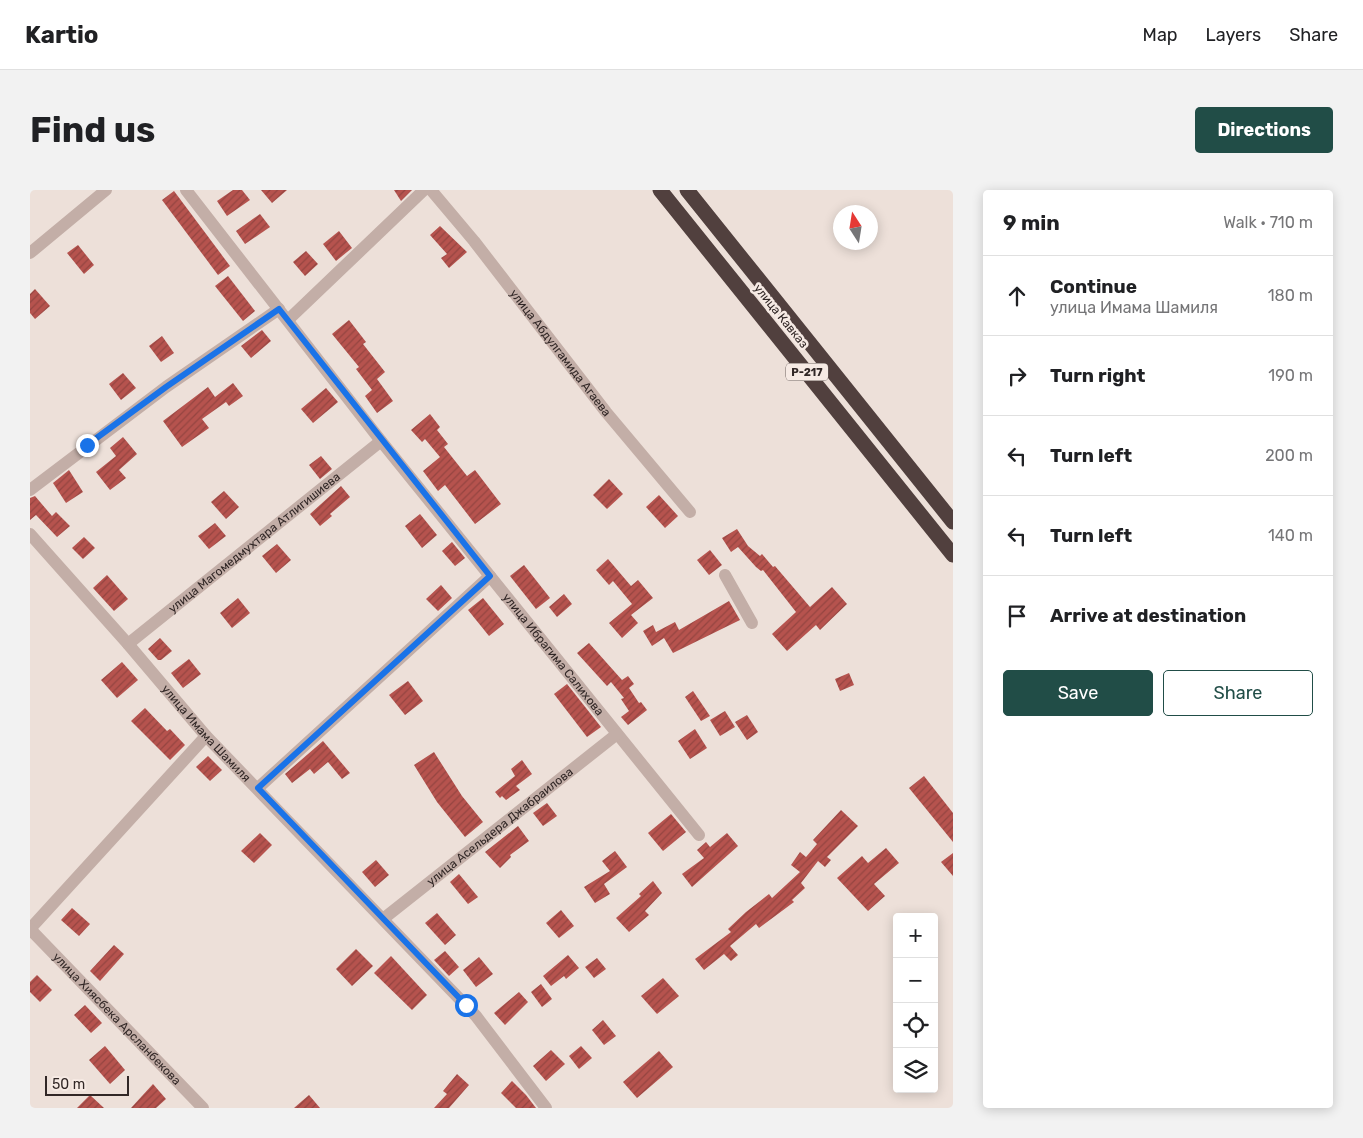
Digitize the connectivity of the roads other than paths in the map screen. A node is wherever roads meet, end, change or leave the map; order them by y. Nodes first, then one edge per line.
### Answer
1 (106, 190) edge
2 (186, 190) edge
3 (424, 190) edge
4 (431, 190) edge
5 (660, 190) edge
6 (687, 190) edge
7 (30, 253) edge
8 (279, 309) junction
9 (288, 320) junction
10 (381, 440) junction
11 (30, 490) edge
12 (690, 512) dead end
13 (953, 522) edge
14 (30, 534) edge
15 (953, 555) edge
16 (725, 575) dead end
17 (490, 576) junction
18 (752, 624) dead end
19 (128, 644) junction
20 (617, 734) junction
21 (206, 736) junction
22 (258, 788) junction
23 (699, 835) dead end
24 (383, 918) junction
25 (30, 929) edge
26 (202, 1108) edge
27 (546, 1108) edge

1 - 7 street
2 - 8 street, улица Ибрагима Салихова
3 - 9 street
4 - 12 street, улица Абдулгамида Агаева
5 - 15 highway, улица Кавказ / Р-217
6 - 13 highway, улица Кавказ / Р-217
8 - 9 street, улица Ибрагима Салихова
8 - 11 street
9 - 10 street, улица Ибрагима Салихова
10 - 17 street, улица Ибрагима Салихова
10 - 19 street, улица Магомедмухтара Атлигишиева
14 - 19 street, улица Имама Шамиля
16 - 18 street
17 - 20 street, улица Ибрагима Салихова
17 - 22 street
19 - 21 street, улица Имама Шамиля
20 - 23 street, улица Ибрагима Салихова
20 - 24 street, улица Асельдера Джабраилова
21 - 22 street, улица Имама Шамиля
21 - 25 street
22 - 24 street, улица Имама Шамиля
24 - 27 street, улица Имама Шамиля
25 - 26 street, улица Хиясбека Арсланбекова

